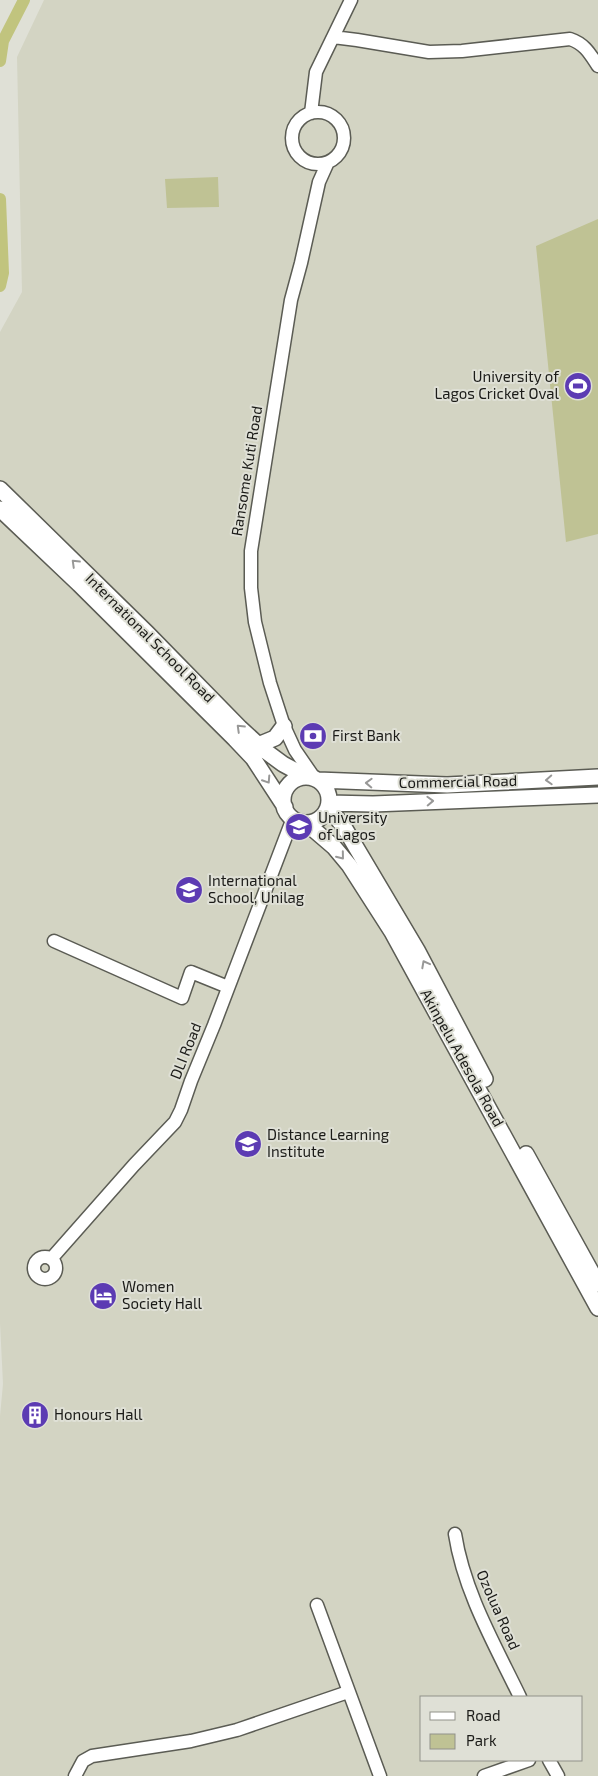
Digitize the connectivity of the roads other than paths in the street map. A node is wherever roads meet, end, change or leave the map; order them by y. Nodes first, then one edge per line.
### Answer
1 (351, 0) edge
2 (333, 38) junction
3 (598, 66) edge
4 (311, 113) junction
5 (328, 162) junction
6 (0, 489) edge
7 (0, 509) edge
8 (284, 726) junction
9 (258, 745) junction
10 (598, 778) edge
11 (313, 779) junction
12 (598, 796) edge
13 (329, 805) junction
14 (294, 816) junction
15 (54, 940) dead end
16 (228, 987) junction
17 (51, 1259) dead end
18 (598, 1284) edge
19 (598, 1308) edge
20 (455, 1534) dead end
21 (317, 1605) dead end
22 (348, 1692) junction
23 (520, 1696) edge
24 (526, 1761) edge
25 (550, 1761) edge
26 (75, 1776) edge
27 (380, 1776) edge
28 (484, 1776) edge
29 (558, 1776) edge

1 - 2 street
2 - 3 street
2 - 4 street
4 - 5 street
4 - 5 street
5 - 8 street, Ransome Kuti Road
9 -> 6 street, International School Road
7 -> 14 street, International School Road
8 - 9 street
8 - 11 street, Ransome Kuti Road
9 - 11 street, International School Road
10 -> 11 street, Commercial Road
11 - 13 street
11 - 14 street
13 -> 12 street, Commercial Road
13 - 14 street
18 -> 13 street, Akinpelu Adesola Road
14 - 16 street, DLI Road
14 -> 19 street, Akinpelu Adesola Road
15 - 16 street
16 - 17 street, DLI Road
20 - 23 street, Ozolua Road
21 - 22 street
22 - 26 street
22 - 27 street
24 - 28 street
25 - 29 street

